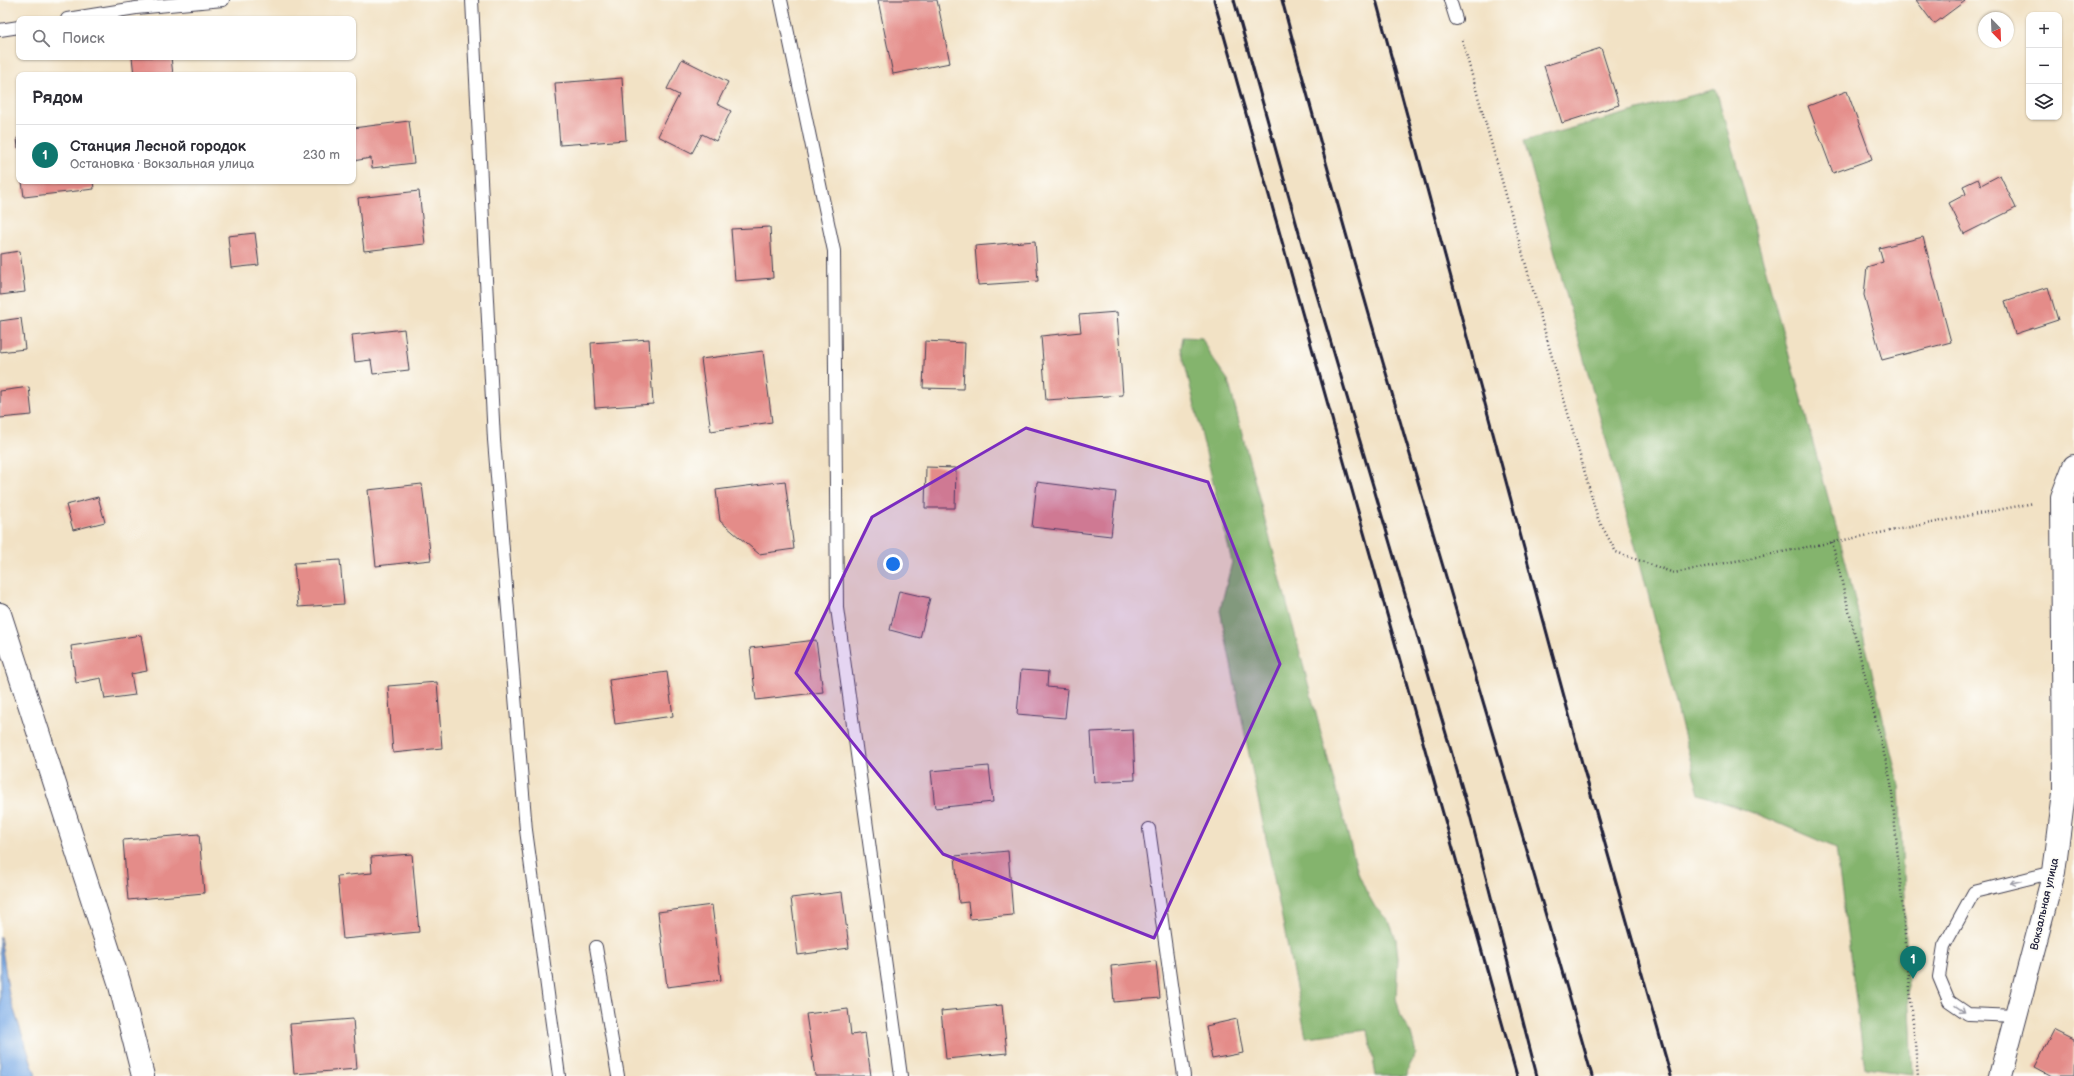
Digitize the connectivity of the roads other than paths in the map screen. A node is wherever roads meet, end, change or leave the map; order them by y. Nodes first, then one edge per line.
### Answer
1 (223, 0) edge
2 (472, 0) edge
3 (781, 0) edge
4 (1450, 0) edge
5 (134, 4) edge
6 (80, 16) edge
7 (1456, 19) road end
8 (16, 27) edge
9 (0, 30) edge
10 (2074, 466) edge
11 (0, 614) edge
12 (1149, 829) dead end
13 (2054, 872) junction
14 (596, 947) dead end
15 (2016, 1016) junction
16 (143, 1076) edge
17 (559, 1076) edge
18 (618, 1076) edge
19 (901, 1076) edge
20 (1184, 1076) edge
21 (2000, 1076) edge

1 - 5 lane
2 - 17 lane
3 - 19 lane
4 - 7 lane
5 - 6 lane
8 - 9 lane
10 - 13 street, Вокзальная улица
11 - 16 street
12 - 20 lane
13 - 15 street, Вокзальная улица
13 -> 15 lane
14 - 18 lane
15 - 21 street, Вокзальная улица

